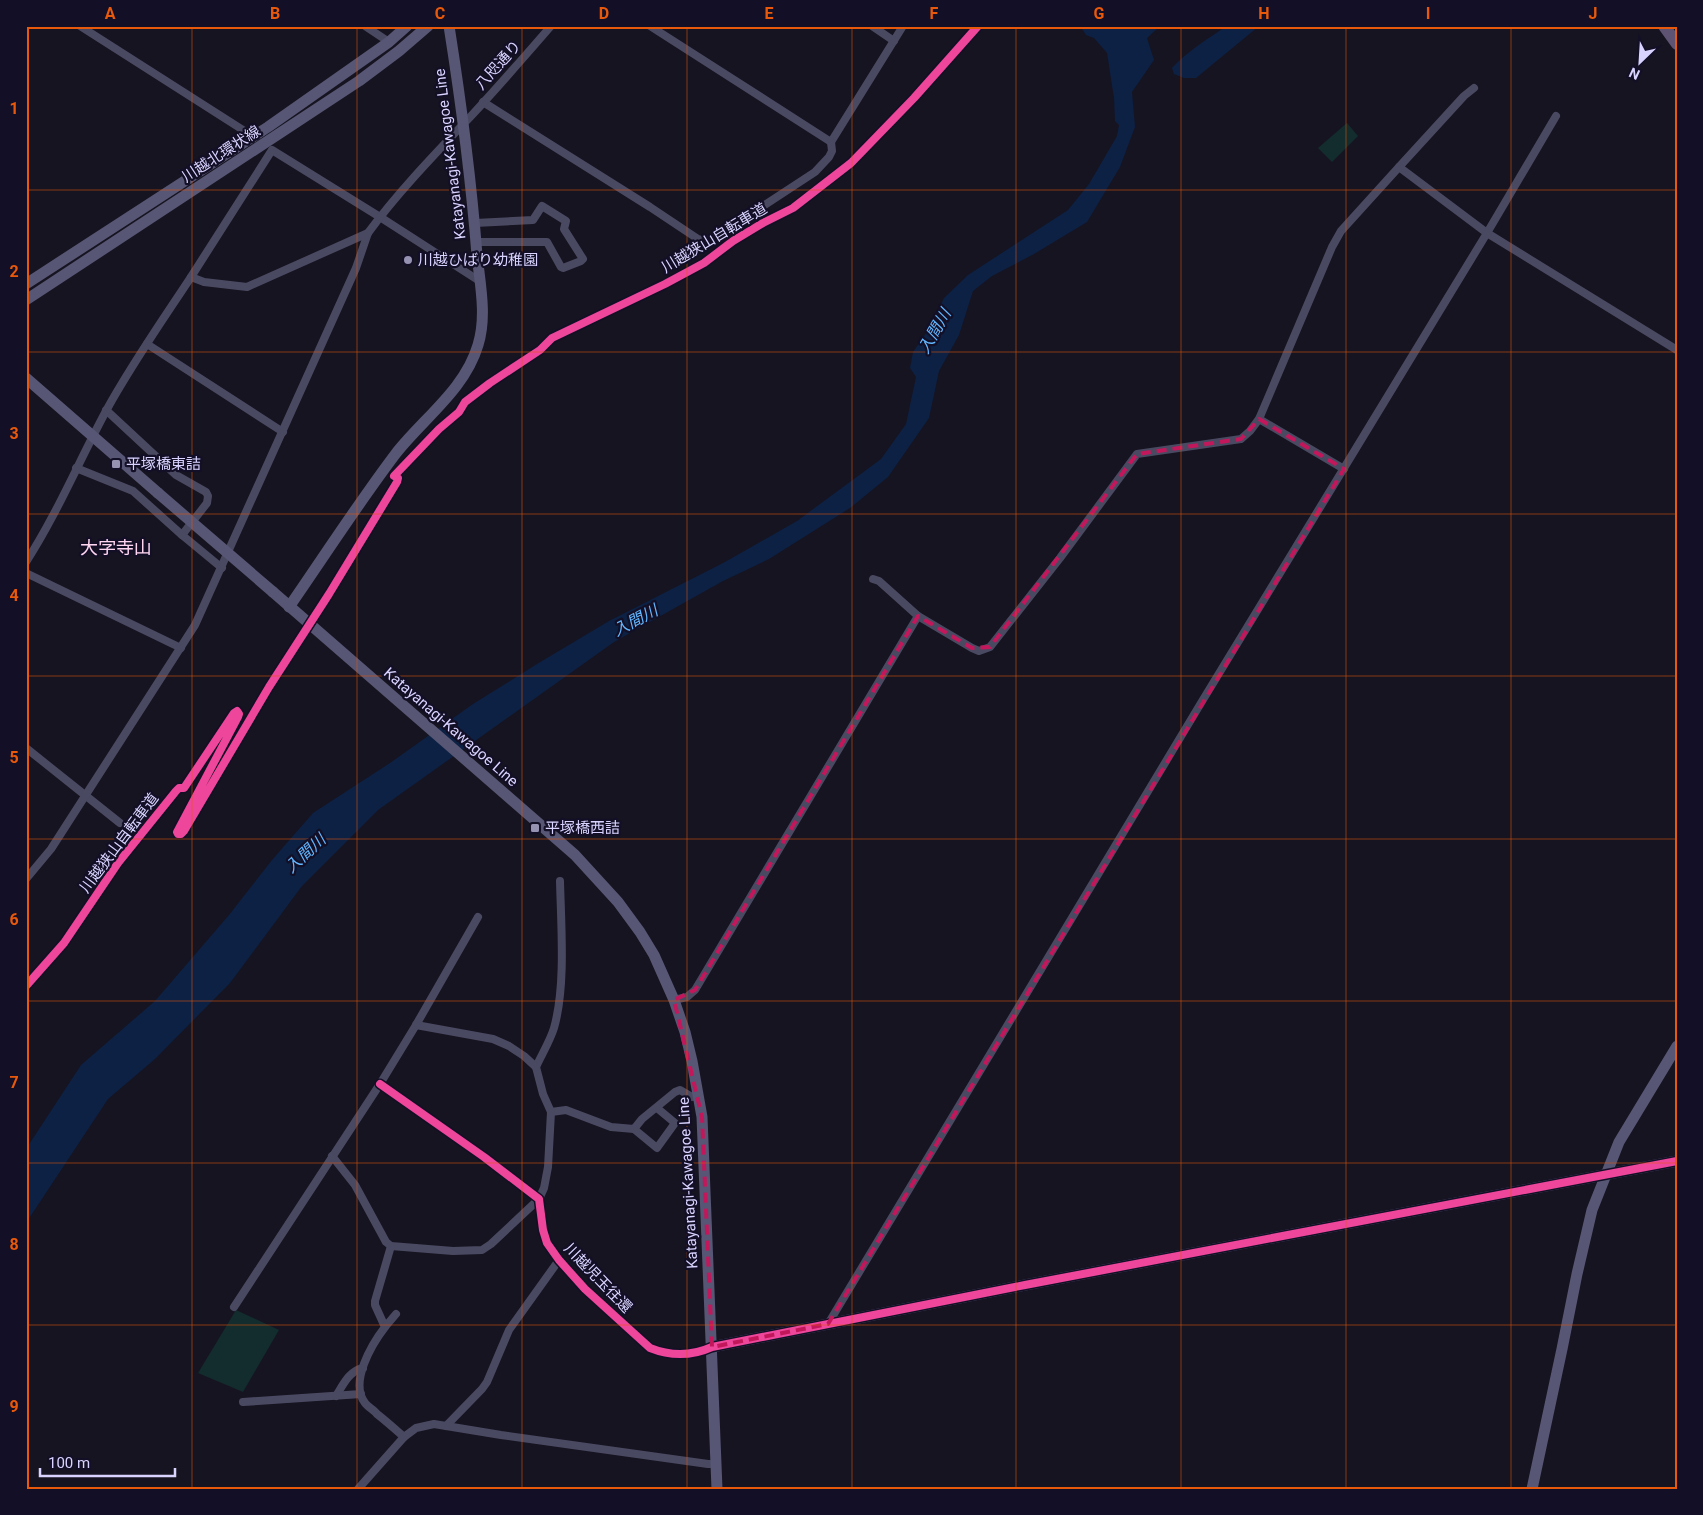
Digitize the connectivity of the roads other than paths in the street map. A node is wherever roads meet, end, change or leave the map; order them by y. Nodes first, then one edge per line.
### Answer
1 (80, 26) edge
2 (364, 26) edge
3 (408, 26) edge
4 (428, 26) edge
5 (449, 26) edge
6 (551, 26) edge
7 (650, 26) edge
8 (872, 26) edge
9 (904, 26) edge
10 (1664, 26) edge
11 (894, 40) junction
12 (389, 42) junction
13 (1677, 44) edge
14 (1474, 88) dead end
15 (483, 102) junction
16 (1556, 116) dead end
17 (464, 122) junction
18 (243, 130) dead end
19 (831, 142) junction
20 (1399, 167) junction
21 (380, 217) junction
22 (475, 223) junction
23 (1487, 233) junction
24 (368, 234) junction
25 (476, 242) junction
26 (191, 277) junction
27 (480, 282) junction
28 (26, 284) edge
29 (26, 300) edge
30 (147, 344) junction
31 (1677, 350) edge
32 (26, 378) edge
33 (106, 410) junction
34 (1259, 418) junction
35 (283, 432) junction
36 (93, 436) junction
37 (76, 468) junction
38 (1344, 469) junction
39 (182, 535) junction
40 (26, 562) edge
41 (222, 568) junction
42 (26, 573) edge
43 (873, 579) dead end
44 (289, 607) junction
45 (918, 616) junction
46 (182, 648) junction
47 (26, 748) edge
48 (86, 794) junction
49 (120, 822) dead end
50 (26, 879) edge
51 (560, 881) dead end
52 (478, 917) dead end
53 (674, 1000) junction
54 (416, 1025) junction
55 (1677, 1046) edge
56 (536, 1066) junction
57 (380, 1084) junction
58 (699, 1096) junction
59 (657, 1108) junction
60 (551, 1112) junction
61 (634, 1129) junction
62 (332, 1156) junction
63 (1677, 1161) edge
64 (1606, 1174) junction
65 (539, 1199) junction
66 (392, 1246) junction
67 (559, 1260) junction
68 (234, 1307) dead end
69 (396, 1314) dead end
70 (828, 1324) junction
71 (385, 1327) junction
72 (712, 1347) junction
73 (363, 1368) junction
74 (361, 1394) junction
75 (336, 1396) junction
76 (243, 1402) dead end
77 (446, 1426) junction
78 (404, 1437) junction
79 (716, 1464) junction
80 (358, 1489) edge
81 (717, 1489) edge
82 (1532, 1489) edge

1 - 18 street
2 - 12 street
3 - 12 main road, 川越北環状線
4 - 29 main road, 川越北環状線
5 - 17 main road, Katayanagi-Kawagoe Line
6 - 15 street, 八咫通り
7 - 19 street
8 - 11 street
9 - 11 street
10 - 13 main road
11 - 19 street
12 - 28 main road, 川越北環状線
14 - 20 street
15 - 17 street, 八咫通り
15 - 19 street
16 - 23 street
17 - 21 street, 八咫通り
17 - 22 main road, Katayanagi-Kawagoe Line
20 - 23 street
20 - 34 street
21 - 24 street, 八咫通り
21 - 26 street
21 - 27 street
22 - 25 main road, Katayanagi-Kawagoe Line
22 - 25 street
23 - 31 street
23 - 38 street
24 - 26 street
24 - 35 street, 八咫通り
25 - 27 main road, Katayanagi-Kawagoe Line
26 - 30 street
27 - 44 main road, Katayanagi-Kawagoe Line
30 - 33 street
30 - 35 street
32 - 36 main road
33 - 36 street
33 - 39 street
34 - 38 street
34 - 45 street
35 - 41 street, 八咫通り
36 - 37 street
36 - 44 main road, bridge
37 - 39 street
37 - 40 street
38 - 70 street
39 - 41 street
41 - 46 street, 八咫通り
42 - 46 street
43 - 45 street
44 - 53 main road, Katayanagi-Kawagoe Line
45 - 53 street
46 - 48 street, 八咫通り
47 - 48 street
48 - 49 street
48 - 50 street, 八咫通り
51 - 56 street
52 - 54 street
53 - 58 main road, Katayanagi-Kawagoe Line
54 - 56 street
54 - 57 street
55 - 64 main road
56 - 60 street
57 - 62 street
57 - 65 street
58 - 59 street
58 - 72 main road, Katayanagi-Kawagoe Line
59 - 61 street
59 - 61 street
60 - 61 street
60 - 65 street
62 - 66 street
62 - 68 street
63 - 64 main road
64 - 70 main road
64 - 82 main road
65 - 66 street
65 - 67 street, 川越児玉往還
66 - 71 street
67 - 72 street, 川越児玉往還
67 - 77 street
69 - 71 street
70 - 72 main road
71 - 73 street
72 - 79 main road, Katayanagi-Kawagoe Line
73 - 74 street
73 - 75 street
74 - 75 street
74 - 78 street
75 - 76 street
77 - 78 street
77 - 79 street
78 - 80 street
79 - 81 main road, Katayanagi-Kawagoe Line

